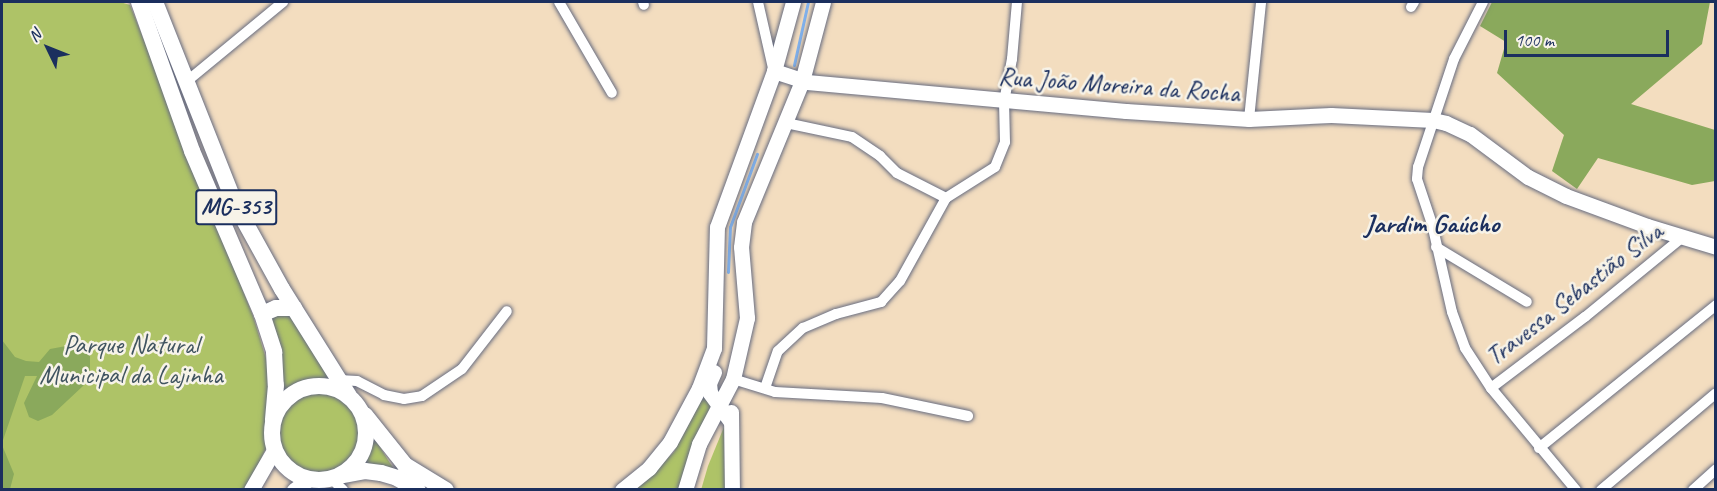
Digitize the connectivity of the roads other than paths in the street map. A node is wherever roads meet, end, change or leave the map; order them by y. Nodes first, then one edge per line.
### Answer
1 (139, 2) edge
2 (155, 2) edge
3 (283, 2) edge
4 (559, 2) edge
5 (758, 2) edge
6 (793, 2) edge
7 (823, 2) edge
8 (1017, 2) edge
9 (1262, 2) edge
10 (1483, 2) edge
11 (774, 71) junction
12 (802, 81) junction
13 (186, 82) junction
14 (612, 93) dead end
15 (1004, 102) junction
16 (758, 117) junction
17 (1249, 118) junction
18 (1433, 120) junction
19 (786, 123) junction
20 (945, 198) junction
21 (1684, 236) junction
22 (1436, 247) junction
23 (1716, 247) edge
24 (716, 296) junction
25 (1527, 302) dead end
26 (1716, 305) edge
27 (294, 308) junction
28 (507, 311) dead end
29 (262, 314) junction
30 (733, 379) junction
31 (339, 380) junction
32 (765, 388) junction
33 (1491, 388) junction
34 (1716, 393) edge
35 (349, 396) junction
36 (719, 405) junction
37 (360, 410) junction
38 (968, 416) dead end
39 (273, 420) junction
40 (730, 421) junction
41 (1539, 448) junction
42 (274, 450) junction
43 (1716, 469) edge
44 (338, 482) edge
45 (301, 485) edge
46 (251, 489) edge
47 (418, 489) edge
48 (446, 489) edge
49 (622, 489) edge
50 (686, 489) edge
51 (732, 489) edge
52 (1576, 489) edge
53 (1601, 489) edge
54 (1694, 489) edge

1 - 29 main road, MG-353
2 - 13 main road, MG-353
3 - 13 street
4 - 14 street
5 - 11 street
6 - 11 main road
7 - 12 main road
8 - 15 street
9 - 17 street
10 - 18 street
11 - 12 main road, Rua João Moreira da Rocha
11 - 16 main road
12 - 15 main road, Rua João Moreira da Rocha
12 - 19 main road
13 - 27 main road, MG-353
15 - 17 main road, Rua João Moreira da Rocha
15 - 20 street
16 - 19 main road
16 - 24 main road
17 - 18 main road, Rua João Moreira da Rocha
18 - 21 main road, Rua João Moreira da Rocha
18 - 22 street
19 - 20 street
19 - 30 main road
20 - 32 street
21 - 23 main road, Rua João Moreira da Rocha
21 - 33 street, Travessa Sebastião Silva
22 - 25 street
22 - 33 street
24 - 36 main road
24 - 49 main road
26 - 41 street
27 - 29 main road
27 - 31 main road, MG-353
28 - 31 street
29 - 39 main road, MG-353
30 - 32 street
30 - 36 main road
30 - 40 main road
31 - 35 main road, MG-353
32 - 38 street
33 - 41 street
34 - 53 street
35 - 37 main road, MG-353
35 - 39 main road
36 - 40 main road
36 - 50 main road
37 - 44 main road, MG-353
37 - 48 main road, MG-353
39 - 42 main road, MG-353
40 - 51 main road
41 - 52 street
42 - 45 main road
42 - 46 main road
43 - 54 street
44 - 45 main road
44 - 47 main road

